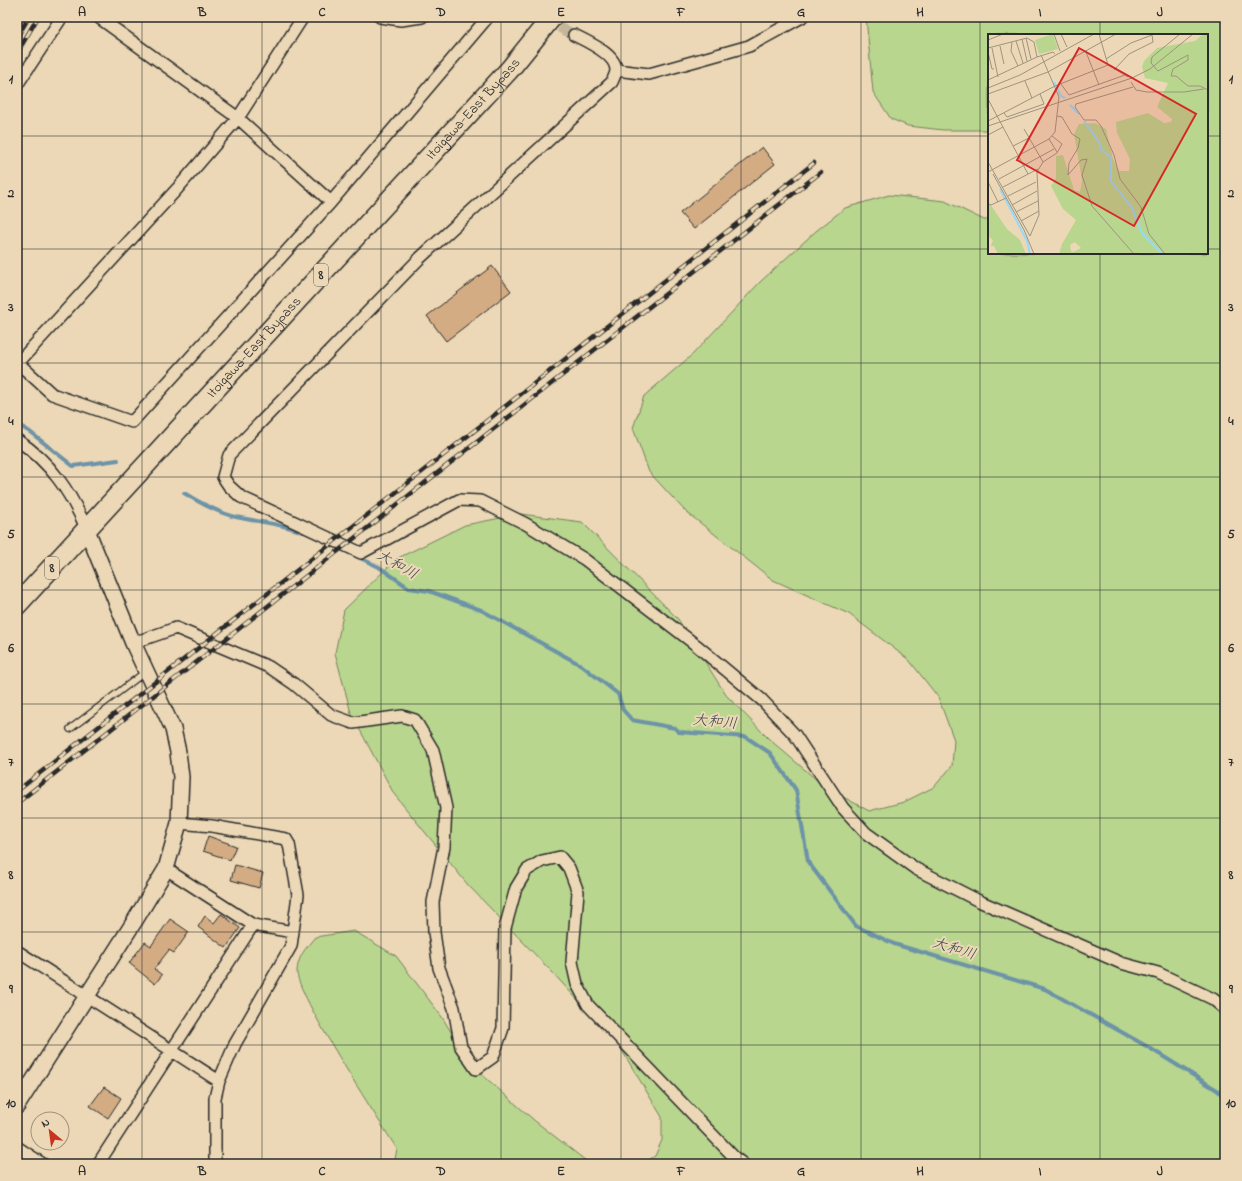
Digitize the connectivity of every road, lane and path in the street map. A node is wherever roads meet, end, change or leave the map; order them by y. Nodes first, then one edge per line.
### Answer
1 (62, 17) edge
2 (98, 17) edge
3 (303, 17) edge
4 (383, 17) edge
5 (422, 17) edge
6 (488, 17) edge
7 (552, 17) edge
8 (802, 17) edge
9 (574, 35) tunnel mouth
10 (616, 70) junction
11 (17, 86) edge
12 (238, 118) junction
13 (331, 202) junction
14 (18, 364) edge
15 (17, 440) edge
16 (87, 530) junction
17 (17, 605) edge
18 (133, 643) junction
19 (146, 672) junction
20 (70, 729) dead end
21 (180, 823) junction
22 (166, 869) junction
23 (253, 925) junction
24 (293, 932) junction
25 (17, 951) edge
26 (87, 995) junction
27 (1225, 1009) edge
28 (172, 1050) junction
29 (220, 1081) junction
30 (17, 1106) edge
31 (17, 1147) edge
32 (215, 1159) edge
33 (43, 1164) edge
34 (98, 1164) edge
35 (205, 1164) edge
36 (743, 1164) edge

1 - 11 street
2 - 12 street
3 - 12 street
4 - 5 street
6 - 13 street
7 - 16 highway, Itoigawa-East Bypass / 8
8 - 10 street
9 - 10 street
10 - 27 street
12 - 13 street
12 - 14 street
13 - 14 street
15 - 16 street
16 - 17 highway, Itoigawa-East Bypass / 8
16 - 18 street
18 - 19 street
18 - 36 street
19 - 20 lane
19 - 21 street
21 - 22 street
21 - 24 street
22 - 23 street
22 - 26 street
23 - 24 street
23 - 28 street
24 - 29 street
25 - 26 street
26 - 28 street
26 - 30 street
28 - 29 street
28 - 34 street
29 - 32 street
31 - 33 street
32 - 35 street

